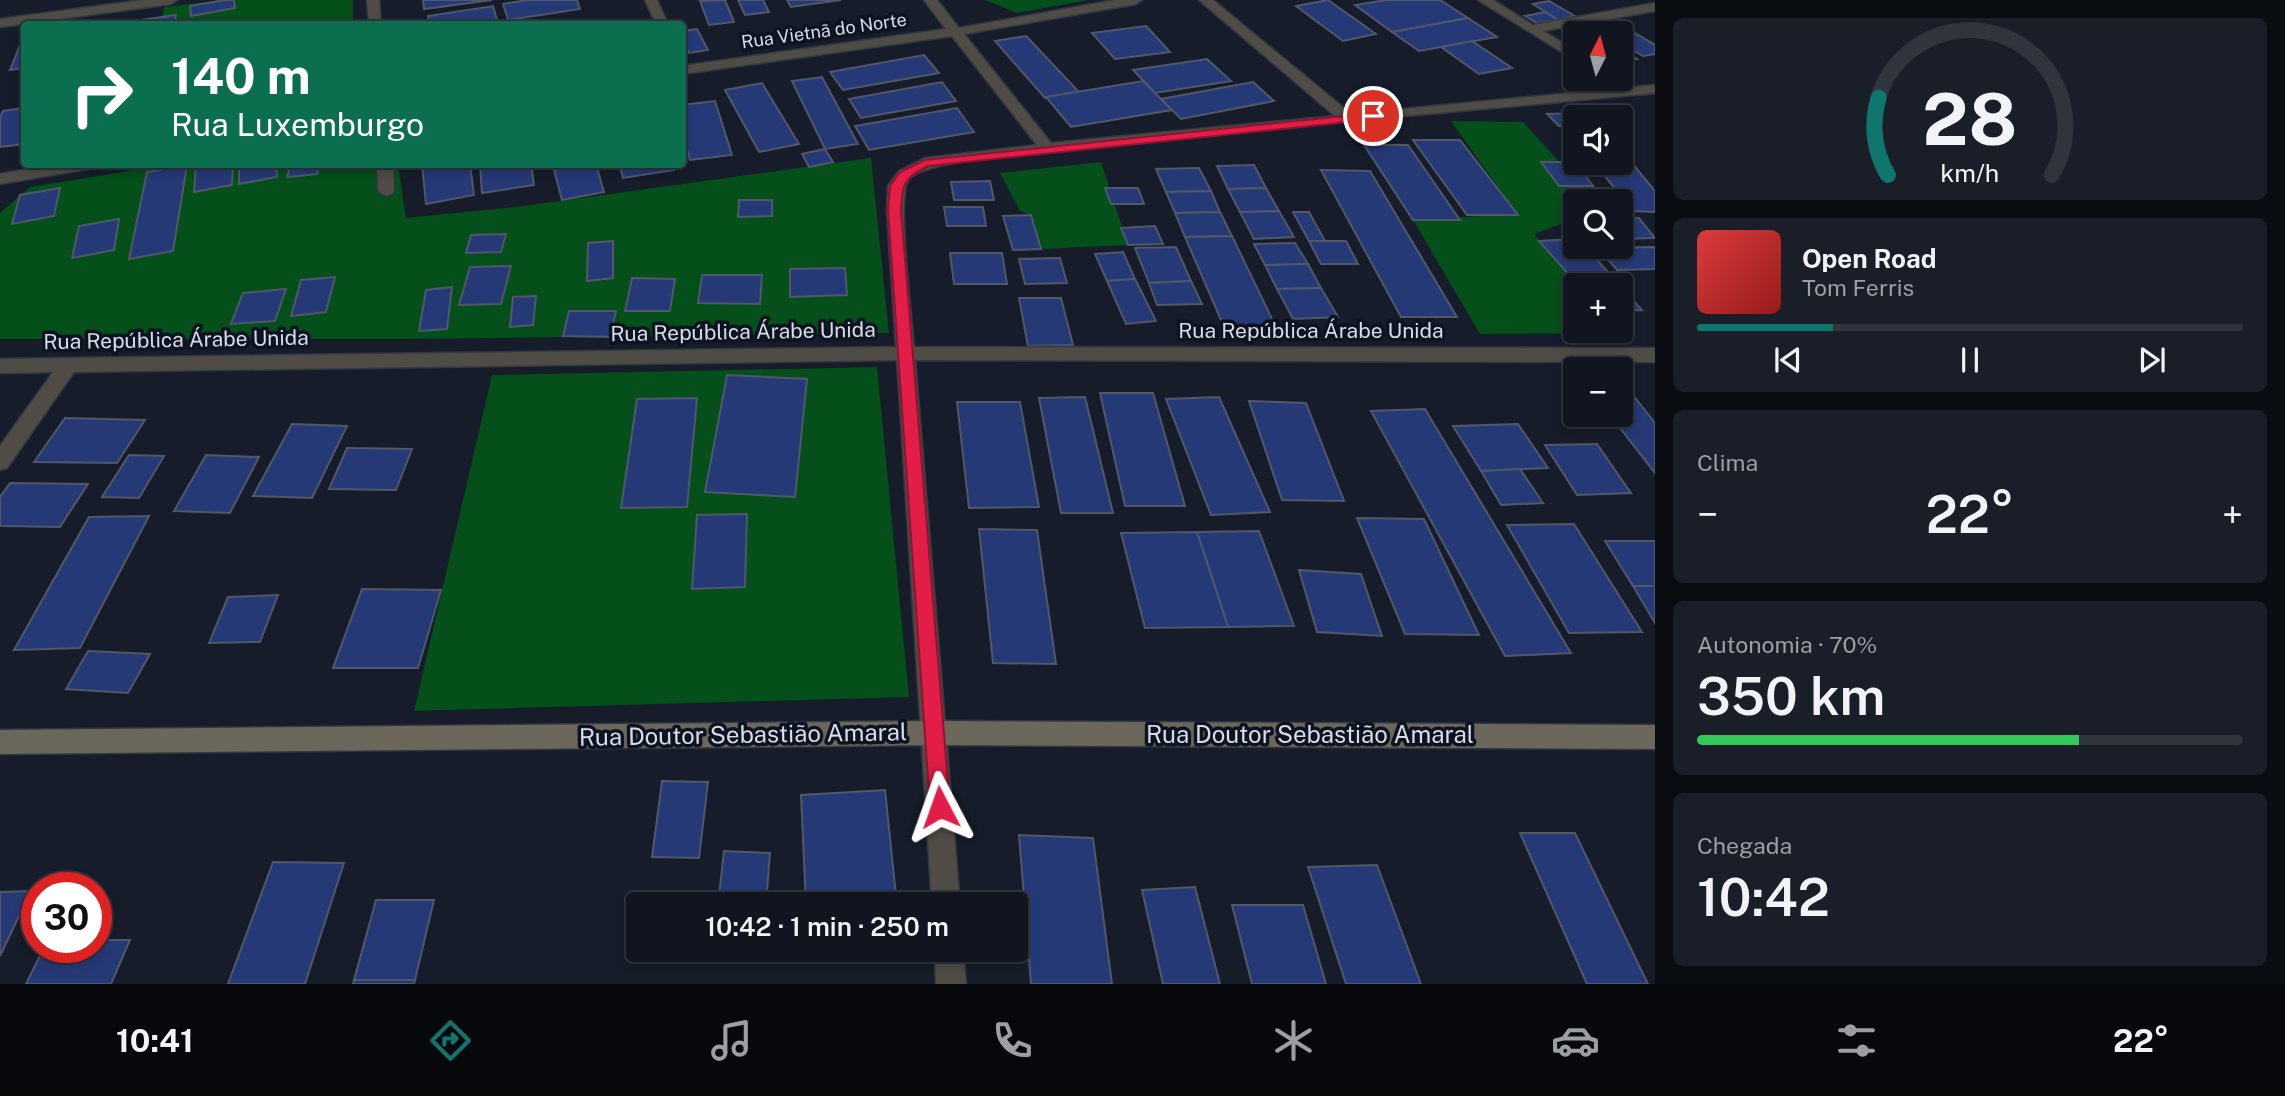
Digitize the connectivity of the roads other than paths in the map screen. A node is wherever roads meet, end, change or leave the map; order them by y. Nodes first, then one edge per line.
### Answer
1 (171, 0) edge
2 (373, 0) edge
3 (651, 0) edge
4 (930, 0) edge
5 (1136, 0) edge
6 (1205, 0) edge
7 (1484, 0) edge
8 (1655, 7) edge
9 (375, 21) edge
10 (661, 21) edge
11 (0, 23) edge
12 (1532, 29) junction
13 (956, 32) junction
14 (1563, 48) edge
15 (686, 69) edge
16 (1655, 89) edge
17 (1631, 91) edge
18 (1633, 91) edge
19 (1348, 119) junction
20 (1047, 148) junction
21 (65, 168) edge
22 (385, 168) edge
23 (0, 179) edge
24 (386, 191) dead end
25 (906, 353) junction
26 (1655, 355) edge
27 (69, 365) junction
28 (0, 366) edge
29 (0, 462) edge
30 (935, 733) junction
31 (1655, 737) edge
32 (0, 742) edge
33 (945, 892) edge
34 (950, 962) edge
35 (951, 984) edge

1 - 11 street
2 - 9 street
3 - 10 street
4 - 13 street
5 - 13 street, Rua Vietnã do Norte
6 - 19 street
7 - 12 street
8 - 12 street
12 - 14 street
13 - 15 street, Rua Vietnã do Norte
13 - 20 street
16 - 18 street
17 - 19 street
19 - 20 street
20 - 25 street
21 - 23 street
22 - 24 street
25 - 26 street, Rua República Árabe Unida
25 - 27 street, Rua República Árabe Unida
25 - 30 street
27 - 28 street, Rua República Árabe Unida
27 - 29 street
30 - 31 street, Rua Doutor Sebastião Amaral
30 - 32 street, Rua Doutor Sebastião Amaral
30 - 33 street
34 - 35 street

